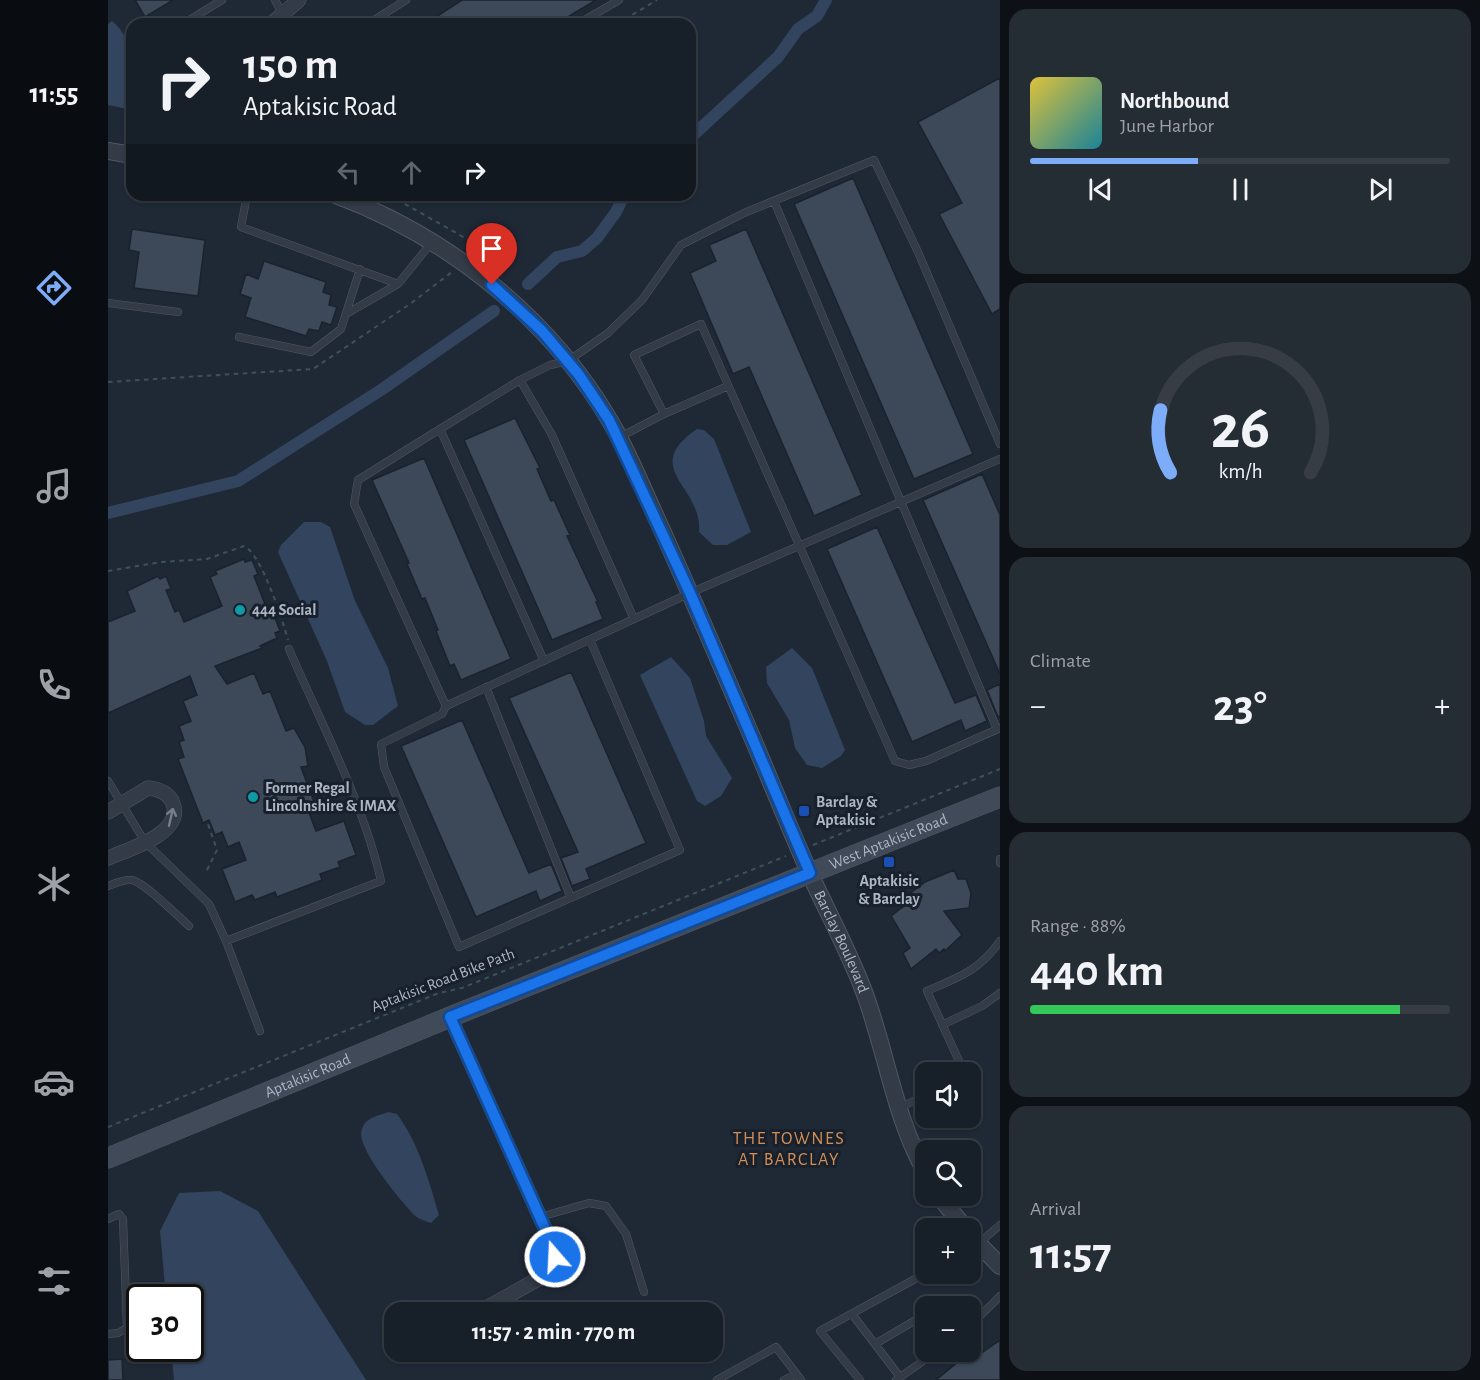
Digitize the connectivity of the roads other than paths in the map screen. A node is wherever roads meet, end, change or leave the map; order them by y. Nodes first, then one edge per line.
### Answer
1 (222, 0) edge
2 (275, 0) edge
3 (299, 0) edge
4 (406, 0) edge
5 (619, 0) edge
6 (282, 13) junction
7 (193, 18) edge
8 (277, 18) edge
9 (378, 18) edge
10 (588, 18) edge
11 (108, 151) edge
12 (126, 154) edge
13 (246, 201) edge
14 (351, 201) edge
15 (774, 201) junction
16 (432, 242) junction
17 (360, 269) junction
18 (398, 284) junction
19 (108, 303) edge
20 (178, 312) dead end
21 (346, 314) junction
22 (239, 337) dead end
23 (568, 361) junction
24 (520, 380) junction
25 (728, 386) junction
26 (664, 414) junction
27 (440, 429) junction
28 (619, 438) junction
29 (1000, 444) edge
30 (1000, 459) edge
31 (900, 500) junction
32 (799, 546) junction
33 (690, 593) junction
34 (634, 619) junction
35 (590, 640) junction
36 (289, 649) road end
37 (544, 661) junction
38 (486, 687) junction
39 (446, 706) junction
40 (998, 728) edge
41 (108, 781) edge
42 (1000, 797) edge
43 (122, 803) junction
44 (108, 812) edge
45 (145, 842) junction
46 (108, 858) edge
47 (1000, 858) edge
48 (1000, 863) edge
49 (810, 873) junction
50 (108, 886) edge
51 (572, 898) junction
52 (189, 926) dead end
53 (226, 941) junction
54 (1000, 941) edge
55 (1000, 993) edge
56 (509, 995) joint
57 (450, 1017) junction
58 (942, 1024) junction
59 (260, 1031) dead end
60 (959, 1062) edge
61 (915, 1100) edge
62 (899, 1108) junction
63 (915, 1147) edge
64 (108, 1158) edge
65 (947, 1206) edge
66 (540, 1217) junction
67 (956, 1218) edge
68 (108, 1219) edge
69 (1000, 1225) edge
70 (981, 1233) edge
71 (981, 1247) edge
72 (1000, 1266) edge
73 (915, 1279) edge
74 (644, 1292) dead end
75 (1000, 1296) edge
76 (497, 1302) edge
77 (852, 1314) junction
78 (981, 1318) edge
79 (915, 1320) edge
80 (108, 1334) edge
81 (875, 1344) junction
82 (921, 1362) edge
83 (798, 1377) edge
84 (898, 1378) edge
85 (717, 1380) edge
86 (784, 1380) edge
87 (860, 1380) edge

1 - 7 lane
2 - 6 lane
3 - 6 street
4 - 9 lane
5 - 10 lane
6 - 8 street
11 - 12 street
13 - 17 lane
14 - 16 street, Barclay Boulevard
15 - 23 lane
15 - 29 lane
15 - 31 lane
16 - 18 lane
16 - 23 street, Barclay Boulevard
17 - 18 lane
17 - 21 lane
18 - 21 lane
19 - 20 lane
21 - 22 lane
23 - 24 lane
23 - 28 street, Barclay Boulevard
24 - 27 lane
24 - 34 lane
25 - 26 lane
25 - 26 lane
25 - 32 lane
26 - 28 lane
27 - 37 lane
27 - 39 lane
28 - 33 street, Barclay Boulevard
30 - 31 lane
31 - 32 lane
31 - 40 lane
32 - 33 lane
32 - 40 lane
33 - 34 lane
33 - 49 street, Barclay Boulevard
34 - 35 lane
35 - 37 lane
35 - 51 lane
36 - 53 lane
37 - 38 lane
38 - 39 lane
38 - 51 lane
39 - 51 lane
41 - 43 lane
42 - 49 main road, West Aptakisic Road
43 - 44 street
43 - 45 lane
45 -> 43 street
45 - 46 street
45 - 53 lane
47 - 48 lane
49 - 56 main road, West Aptakisic Road
49 - 62 street, Barclay Boulevard
50 - 52 lane
53 - 59 lane
54 - 58 lane
55 - 58 lane
56 - 57 main road, Aptakisic Road
57 - 64 main road, Aptakisic Road
57 - 66 street
58 - 60 lane
61 - 62 lane
62 - 63 street, Barclay Boulevard
65 - 67 street
66 - 74 lane
66 - 76 street
68 - 80 lane
69 - 70 lane
71 - 72 street
73 - 77 lane
75 - 78 lane
77 - 81 lane
77 - 87 lane
79 - 81 lane
81 - 84 lane
82 - 84 lane
83 - 85 lane
83 - 86 lane

